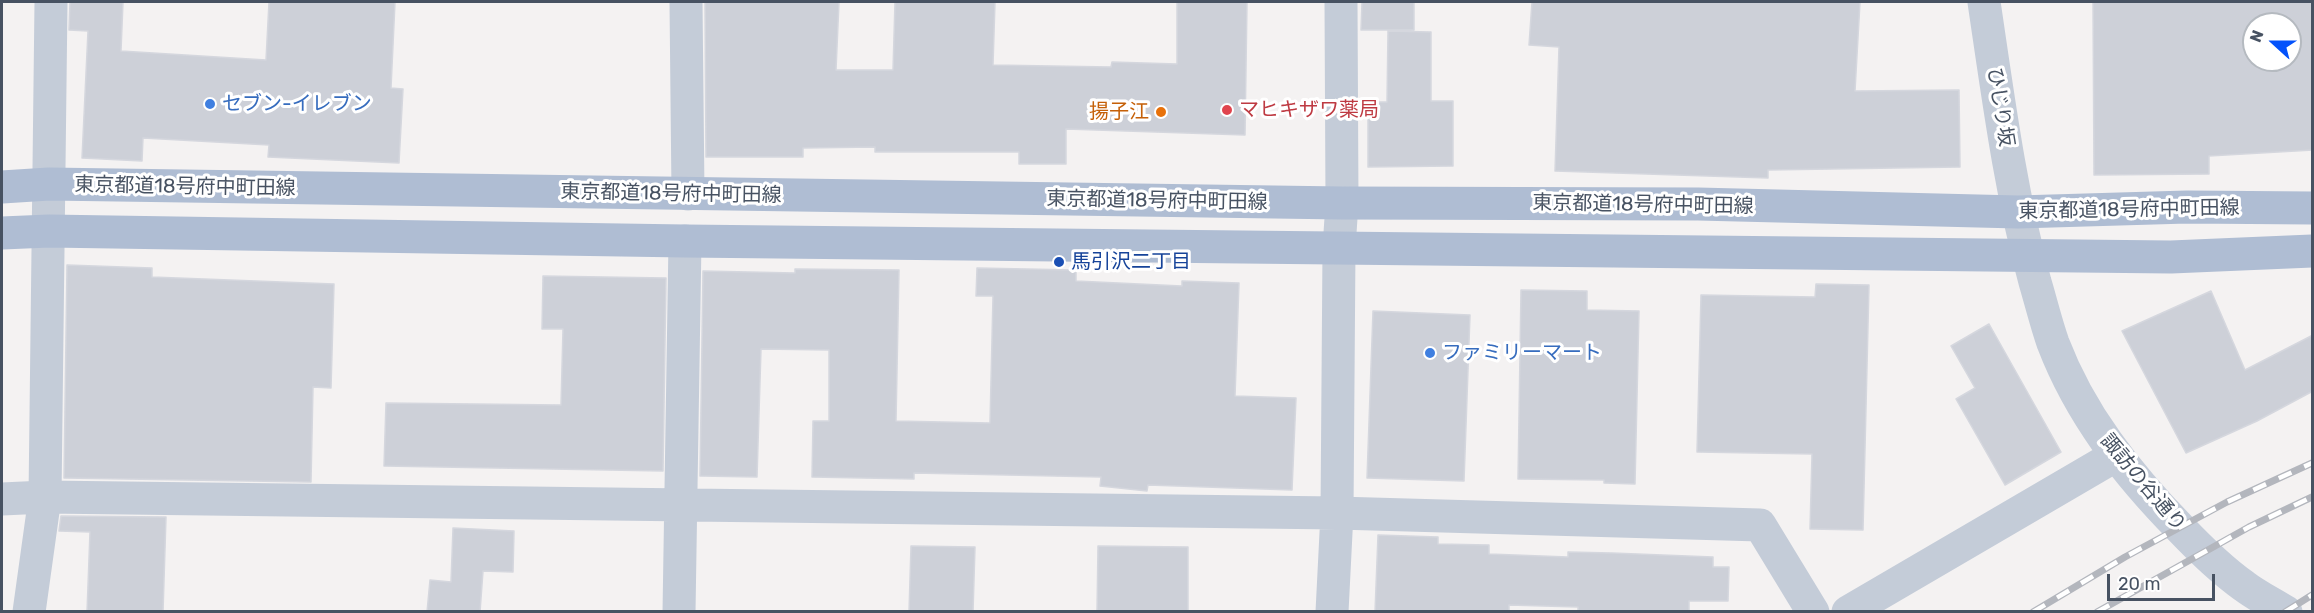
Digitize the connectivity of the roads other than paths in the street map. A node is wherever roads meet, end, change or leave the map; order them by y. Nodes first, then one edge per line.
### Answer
1 (51, 2) edge
2 (686, 2) edge
3 (1341, 2) edge
4 (1984, 2) edge
5 (49, 184) junction
6 (2, 187) edge
7 (688, 194) junction
8 (1342, 203) junction
9 (2313, 208) edge
10 (2018, 212) junction
11 (49, 231) junction
12 (2, 233) edge
13 (685, 241) junction
14 (1339, 248) junction
15 (2313, 251) edge
16 (2028, 256) junction
17 (2115, 456) junction
18 (45, 497) junction
19 (2, 499) edge
20 (680, 505) junction
21 (1337, 513) junction
22 (29, 612) edge
23 (679, 612) edge
24 (1332, 612) edge
25 (1813, 612) edge
26 (1848, 612) edge
27 (2286, 612) edge

1 - 5 street
2 - 7 street
3 - 8 street
4 - 10 street, ひじり坂
5 - 6 main road, 東京都道18号府中町田線
5 - 7 main road, 東京都道18号府中町田線
5 - 11 street
7 - 8 main road, 東京都道18号府中町田線
8 - 10 main road, 東京都道18号府中町田線
8 - 14 street
9 - 10 main road, 東京都道18号府中町田線
10 - 16 street, 諏訪の谷通り
11 - 12 main road
11 - 13 main road
11 - 18 street
13 - 14 main road
13 - 20 street
14 - 16 main road
14 - 21 street
15 - 16 main road
16 - 17 street, 諏訪の谷通り
17 - 26 street
17 - 27 street, 諏訪の谷通り
18 - 19 street
18 - 20 street
18 - 22 street
20 - 21 street
20 - 23 street
21 - 24 street
21 - 25 street

